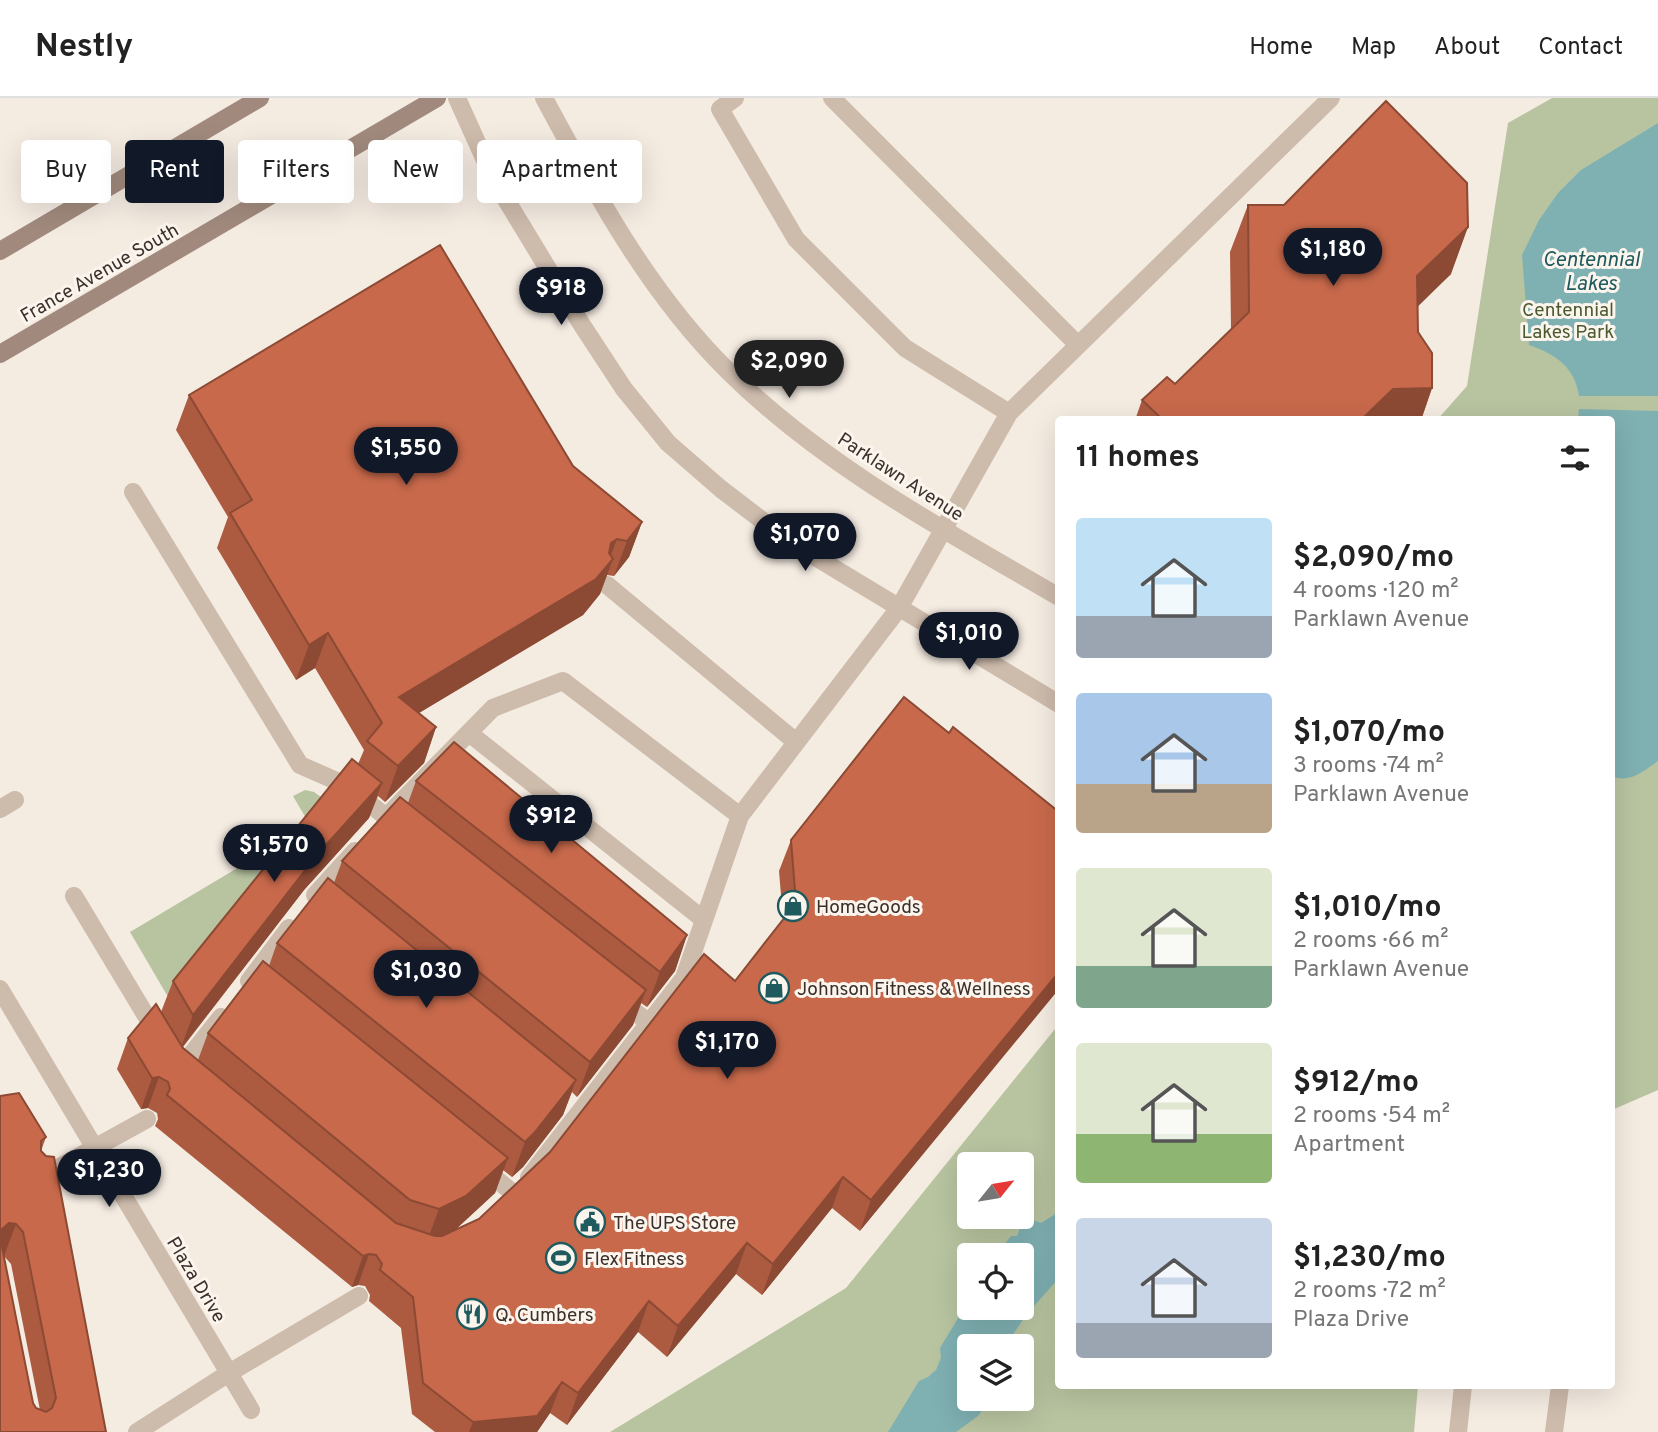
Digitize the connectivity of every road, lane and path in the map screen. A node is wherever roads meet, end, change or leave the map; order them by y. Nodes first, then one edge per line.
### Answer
1 (260, 98) edge
2 (437, 98) edge
3 (457, 98) edge
4 (544, 98) edge
5 (735, 98) edge
6 (832, 98) edge
7 (1331, 98) edge
8 (0, 251) edge
9 (1078, 345) junction
10 (0, 355) edge
11 (1009, 413) junction
12 (133, 492) dead end
13 (943, 529) junction
14 (607, 585) edge
15 (1055, 595) edge
16 (899, 608) junction
17 (1055, 702) edge
18 (469, 733) junction
19 (796, 742) junction
20 (740, 816) junction
21 (382, 826) junction
22 (74, 896) dead end
23 (704, 920) junction
24 (606, 988) edge
25 (0, 989) edge
26 (649, 1023) junction
27 (147, 1119) dead end
28 (95, 1148) junction
29 (470, 1158) edge
30 (40, 1178) edge
31 (359, 1296) dead end
32 (229, 1373) junction
33 (1463, 1389) edge
34 (1560, 1389) edge
35 (251, 1410) dead end
36 (137, 1432) edge
37 (1458, 1432) edge
38 (1554, 1432) edge

1 - 8 main road
2 - 10 main road, France Avenue South
3 - 16 street
4 - 13 street, Parklawn Avenue
5 - 11 street
6 - 9 street
7 - 9 street
9 - 11 street
11 - 13 street
12 - 21 street
13 - 15 street, Parklawn Avenue
13 - 16 street
14 - 19 street
16 - 17 street
16 - 19 street
18 - 20 street
18 - 21 street
18 - 23 street
19 - 20 street
20 - 23 street
21 - 22 street
23 - 26 street
24 - 26 street
25 - 28 street, Plaza Drive
26 - 29 street
27 - 28 street
28 - 30 street
28 - 32 street, Plaza Drive
31 - 32 street
32 - 35 street, Plaza Drive
32 - 36 street
33 - 37 street
34 - 38 street

